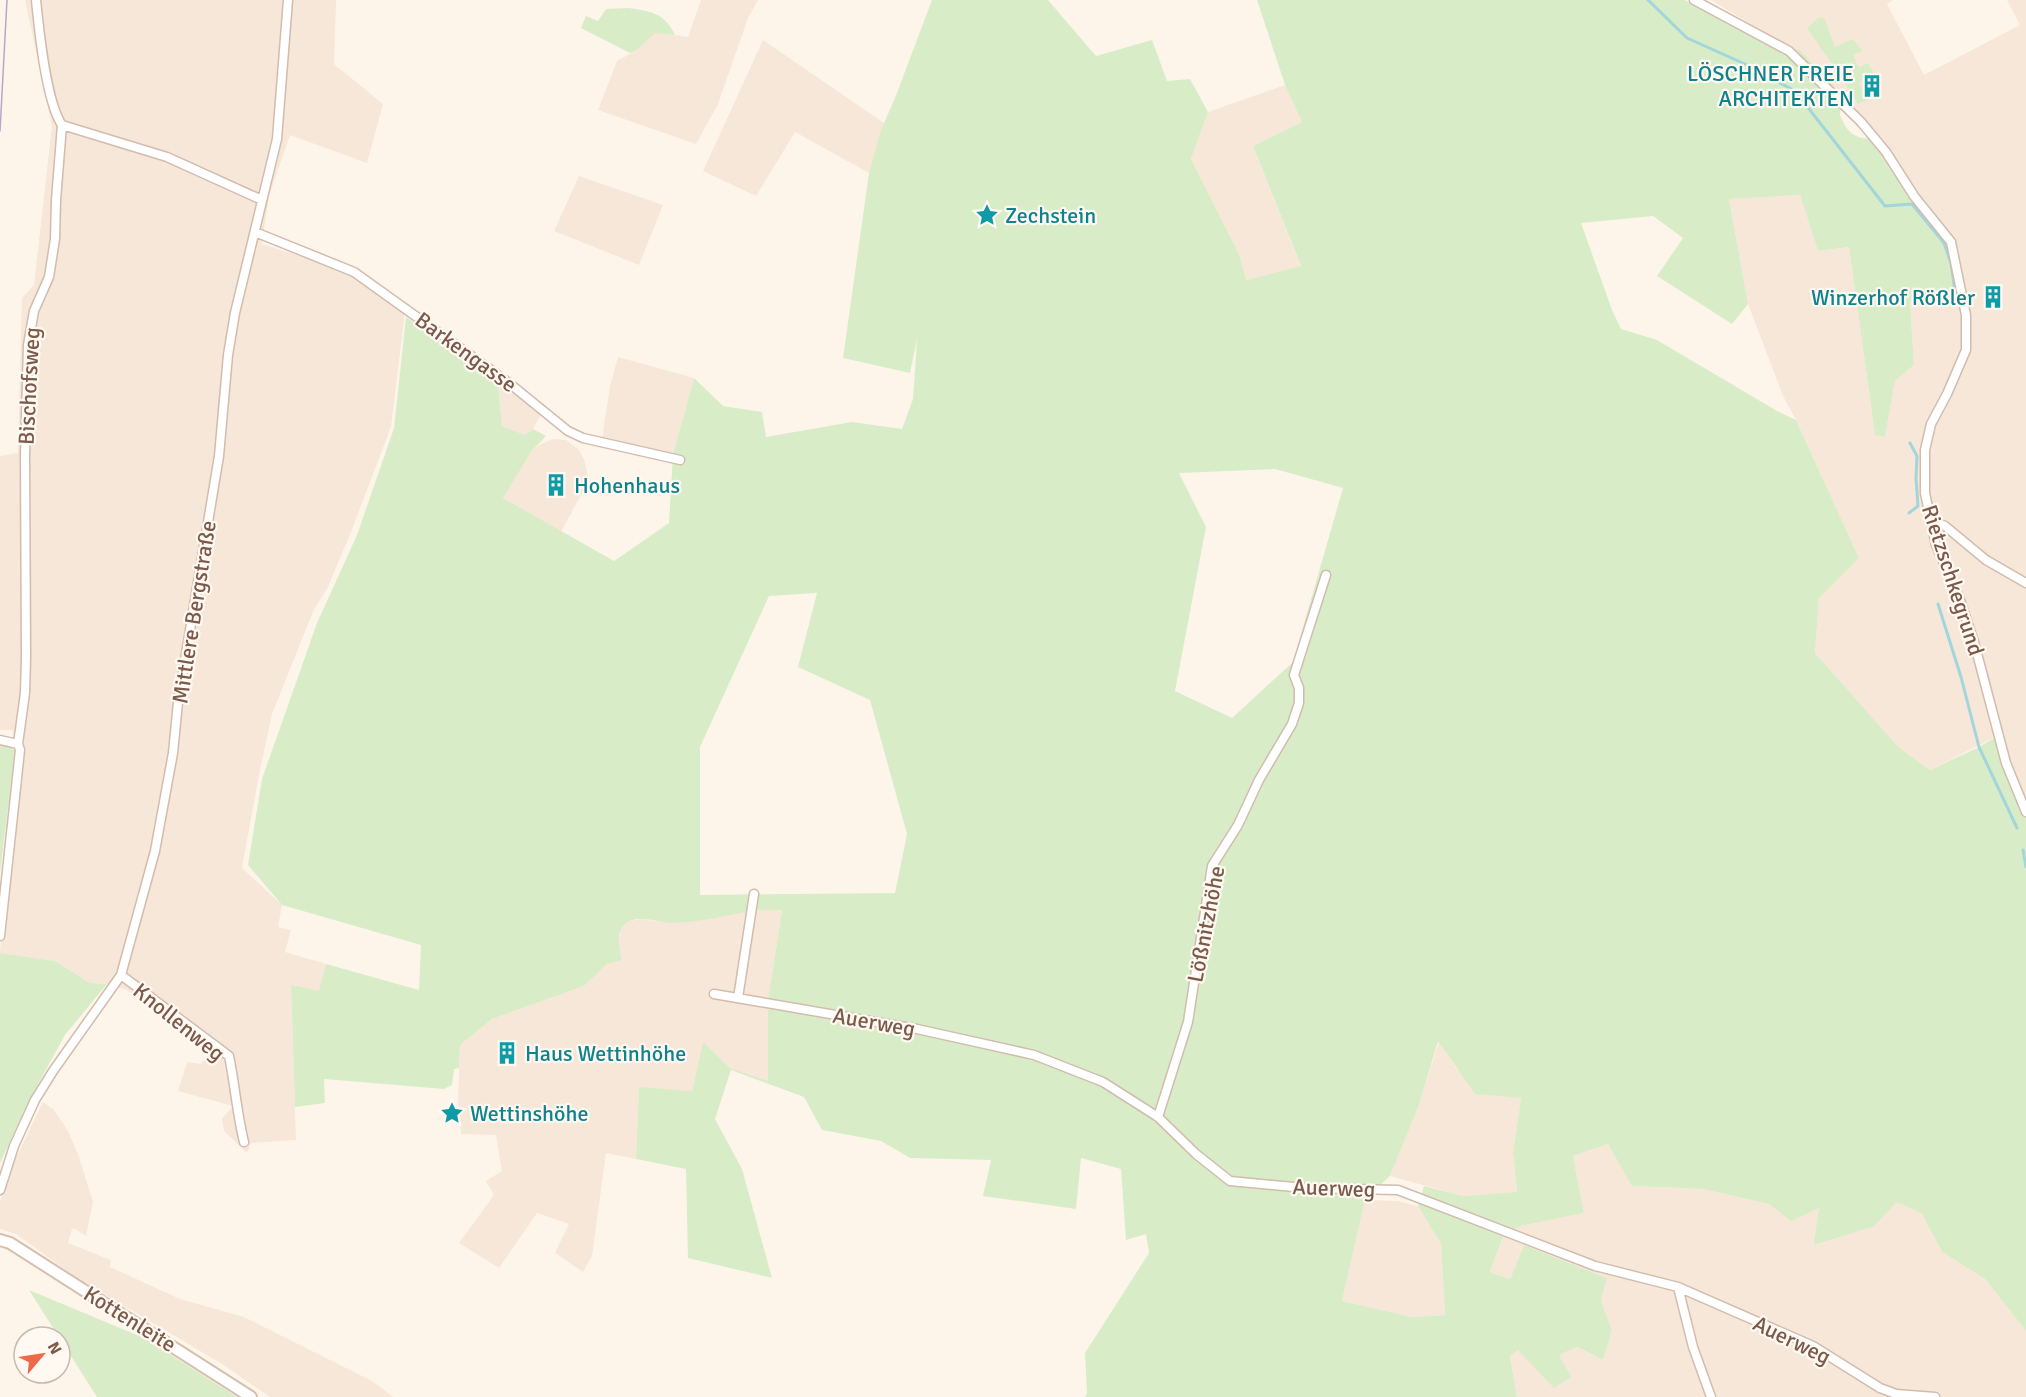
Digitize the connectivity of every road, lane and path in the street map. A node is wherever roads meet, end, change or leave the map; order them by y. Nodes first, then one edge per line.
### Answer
1 (36, 0) edge
2 (288, 0) edge
3 (1694, 0) edge
4 (62, 125) junction
5 (262, 200) junction
6 (255, 232) junction
7 (680, 460) dead end
8 (1930, 520) junction
9 (1326, 575) dead end
10 (2026, 583) edge
11 (0, 740) edge
12 (18, 744) junction
13 (2026, 812) edge
14 (754, 894) dead end
15 (0, 936) edge
16 (122, 975) junction
17 (714, 994) dead end
18 (738, 998) junction
19 (1158, 1116) junction
20 (244, 1142) dead end
21 (0, 1190) edge
22 (5, 1241) edge
23 (1678, 1287) junction
24 (251, 1397) edge
25 (1711, 1397) edge
26 (1935, 1397) edge

1 - 4 street, Bischofsweg
2 - 5 street, Mittlere Bergstraße
3 - 8 street, Rietzschkegrund
4 - 5 street
4 - 12 street, Bischofsweg
5 - 6 street, Mittlere Bergstraße
6 - 7 street, Barkengasse
6 - 16 street, Mittlere Bergstraße
8 - 10 street
8 - 13 street, Rietzschkegrund
9 - 19 street, Lößnitzhöhe
11 - 12 street
12 - 15 street, Bischofsweg
14 - 18 street
16 - 20 street, Knollenweg
16 - 21 street, Mittlere Bergstraße
17 - 18 street, Auerweg
18 - 19 street, Auerweg
19 - 23 street, Auerweg
22 - 24 street, Kottenleite
23 - 25 street
23 - 26 street, Auerweg

